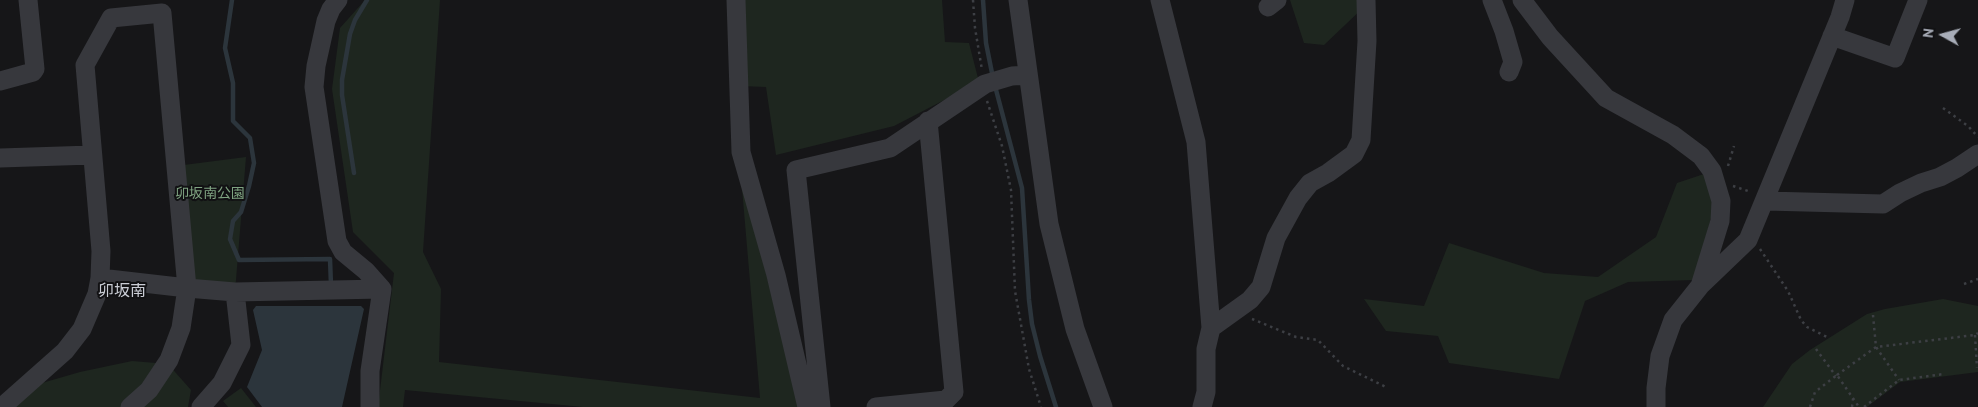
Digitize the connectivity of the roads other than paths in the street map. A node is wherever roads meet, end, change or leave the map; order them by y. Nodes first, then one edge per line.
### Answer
1 (28, 0) edge
2 (338, 0) edge
3 (736, 0) edge
4 (1018, 0) edge
5 (1160, 0) edge
6 (1366, 0) edge
7 (1492, 0) edge
8 (1522, 0) edge
9 (1845, 0) edge
10 (1918, 0) edge
11 (1832, 36) junction
12 (1509, 72) dead end
13 (1020, 75) junction
14 (0, 81) edge
15 (928, 122) junction
16 (1978, 154) edge
17 (92, 155) junction
18 (0, 158) edge
19 (1766, 200) junction
20 (100, 278) junction
21 (1700, 286) junction
22 (187, 288) junction
23 (382, 288) junction
24 (235, 292) junction
25 (1211, 328) junction
26 (2, 407) edge
27 (130, 407) edge
28 (201, 407) edge
29 (370, 407) edge
30 (806, 407) edge
31 (821, 407) edge
32 (876, 407) edge
33 (1103, 407) edge
34 (1202, 407) edge
35 (1656, 407) edge

1 - 14 street
2 - 23 street
3 - 30 street
4 - 13 street
5 - 25 street
6 - 25 street
7 - 12 street
8 - 21 street
9 - 11 street
10 - 11 street
11 - 19 street
13 - 15 street
13 - 33 street
15 - 31 street
15 - 32 street
16 - 19 street
17 - 18 street
17 - 20 street
17 - 22 street
19 - 21 street
20 - 22 street
20 - 26 street
21 - 35 street
22 - 24 street
22 - 27 street
23 - 24 street
23 - 29 street
24 - 28 street
25 - 34 street

